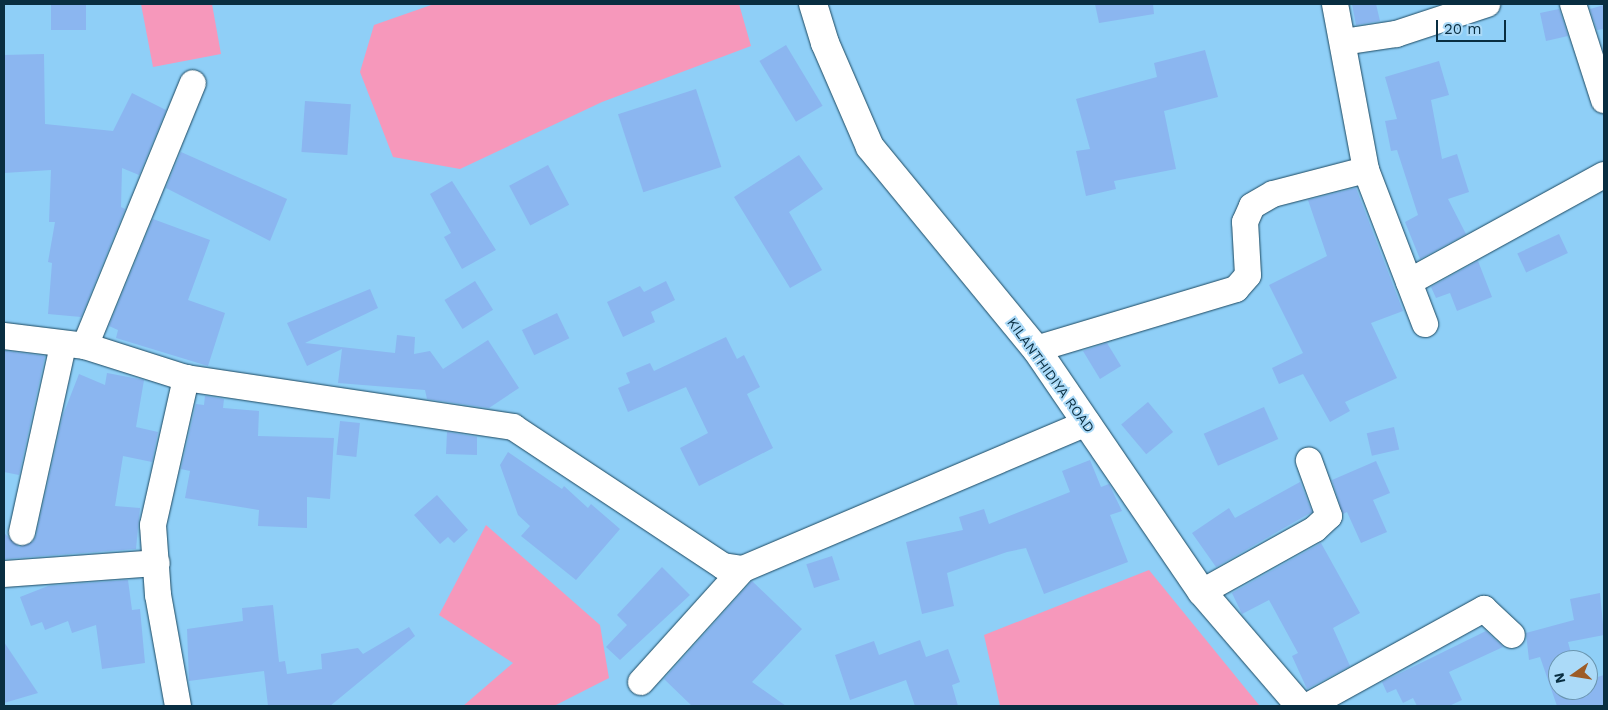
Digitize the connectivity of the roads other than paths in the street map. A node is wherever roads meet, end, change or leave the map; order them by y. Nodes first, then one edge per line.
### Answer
1 (813, 4) edge
2 (1335, 4) edge
3 (1487, 4) edge
4 (1573, 4) edge
5 (1343, 42) junction
6 (193, 83) dead end
7 (1604, 100) edge
8 (1366, 170) junction
9 (1604, 175) edge
10 (1409, 282) junction
11 (1425, 324) dead end
12 (4, 336) edge
13 (74, 346) junction
14 (1036, 349) junction
15 (186, 378) junction
16 (1087, 423) junction
17 (1309, 461) dead end
18 (22, 532) dead end
19 (157, 563) junction
20 (743, 569) junction
21 (4, 574) edge
22 (1202, 592) junction
23 (1512, 634) dead end
24 (641, 682) dead end
25 (178, 706) edge
26 (1300, 706) edge
27 (1308, 706) edge

1 - 14 street, KILANTHIDIYA ROAD
2 - 5 street
3 - 5 street
4 - 7 street
5 - 8 street
6 - 13 street
8 - 10 street
8 - 14 street
9 - 10 street
10 - 11 street
12 - 13 street
13 - 15 street
13 - 18 street
14 - 16 street, KILANTHIDIYA ROAD
15 - 19 street
15 - 20 street
16 - 20 street
16 - 22 street, KILANTHIDIYA ROAD
17 - 22 street
19 - 21 street
19 - 25 street
20 - 24 street
22 - 26 street, KILANTHIDIYA ROAD
23 - 27 street

